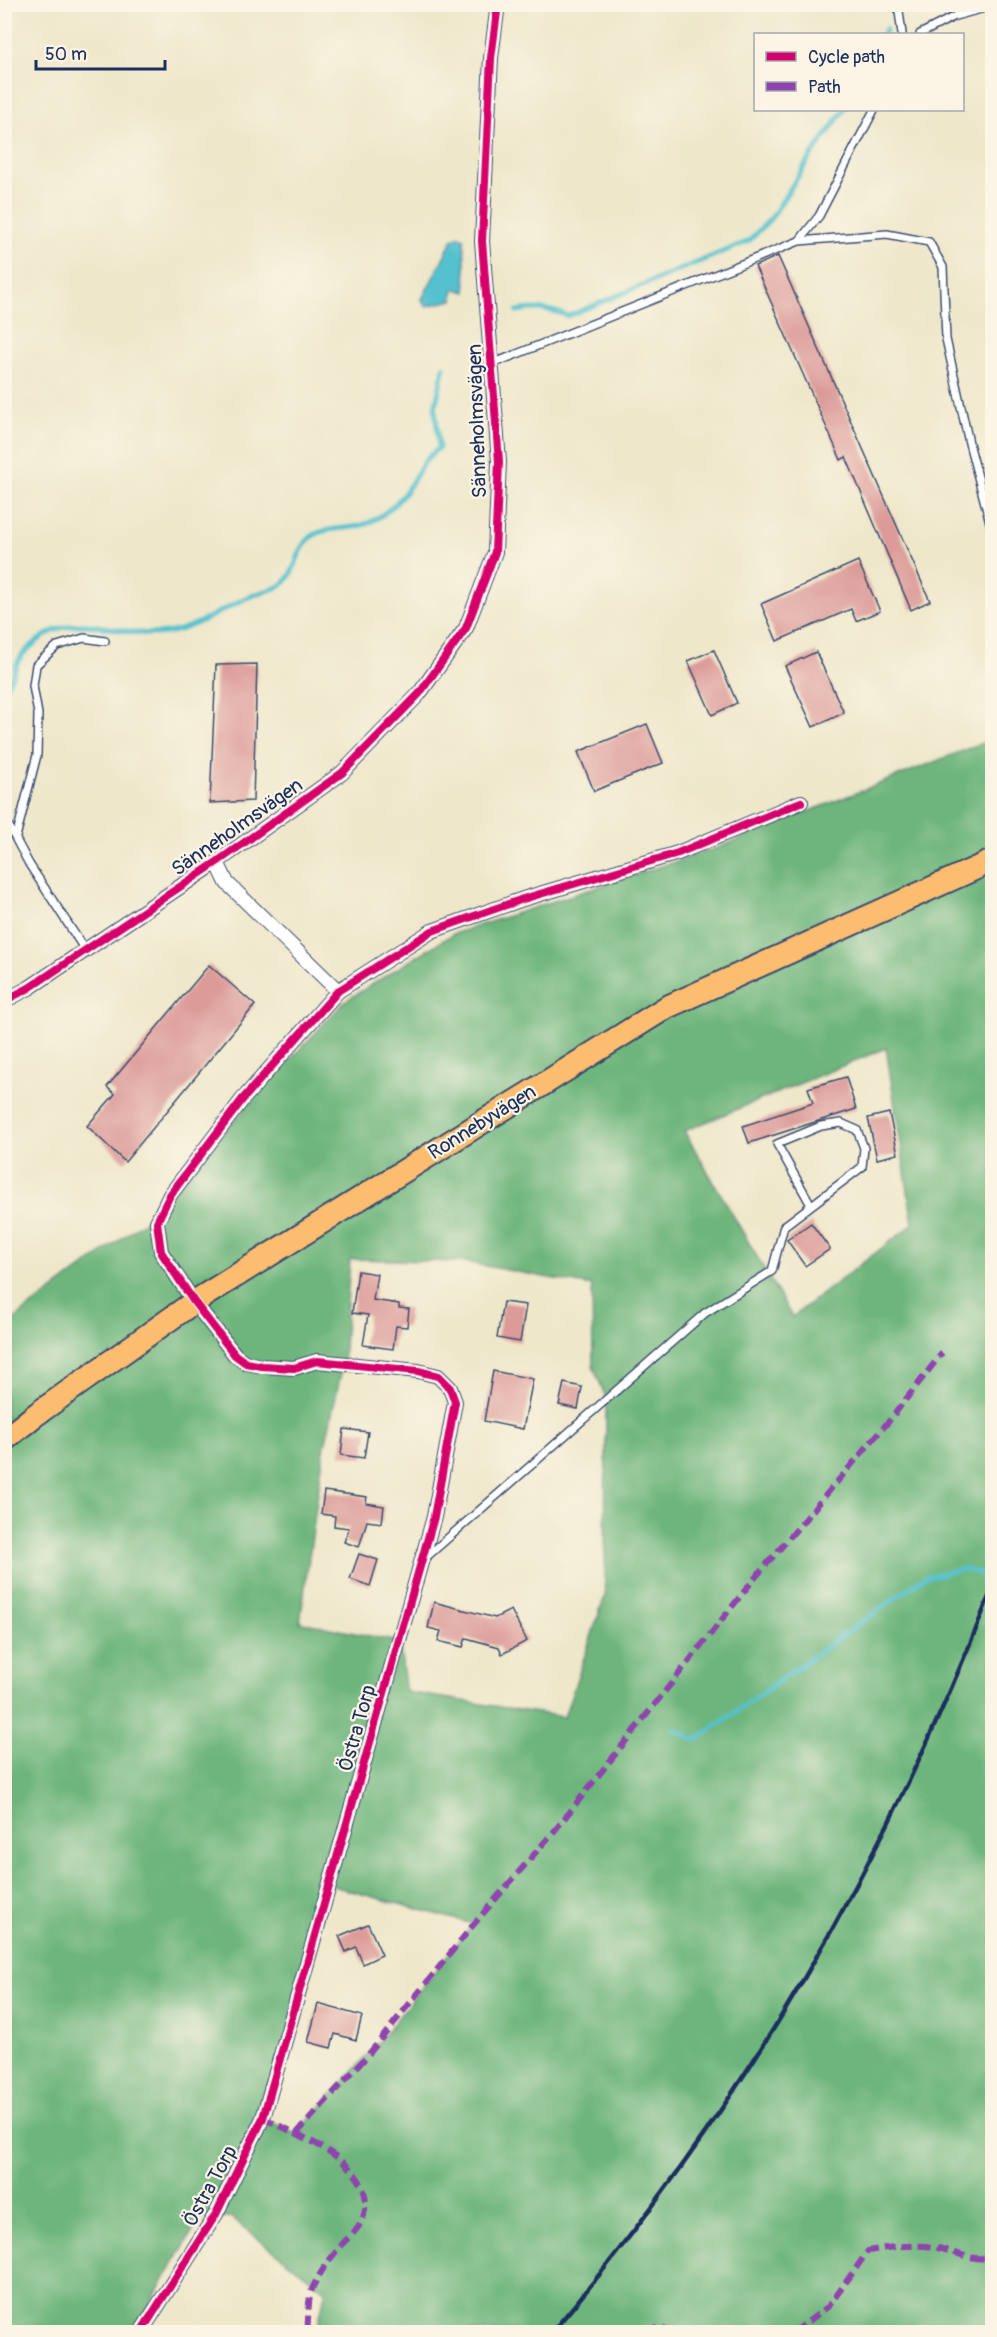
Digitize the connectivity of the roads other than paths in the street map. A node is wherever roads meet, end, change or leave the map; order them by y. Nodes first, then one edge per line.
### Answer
1 (498, 4) edge
2 (898, 4) edge
3 (993, 6) edge
4 (902, 33) edge
5 (922, 33) edge
6 (873, 111) edge
7 (799, 241) junction
8 (492, 364) junction
9 (993, 530) edge
10 (105, 641) dead end
11 (801, 802) dead end
12 (4, 817) edge
13 (16, 837) junction
14 (993, 861) edge
15 (216, 862) junction
16 (85, 950) junction
17 (338, 991) junction
18 (4, 1001) edge
19 (811, 1205) junction
20 (194, 1302) junction
21 (4, 1440) edge
22 (420, 1563) junction
23 (141, 2332) edge

1 - 8 street, Sänneholmsvägen
2 - 4 lane
3 - 5 lane
6 - 7 lane
7 - 8 lane
7 - 9 lane
8 - 15 street, Sänneholmsvägen
10 - 13 lane
11 - 17 street, Östra Torp
12 - 13 lane
13 - 16 lane
14 - 20 main road, Ronnebyvägen
15 - 16 street, Sänneholmsvägen
15 - 17 street
16 - 18 street, Sänneholmsvägen
17 - 20 street, Östra Torp
19 - 19 lane
19 - 22 lane
20 - 21 main road, Ronnebyvägen
20 - 22 street, Östra Torp
22 - 23 street, Östra Torp

